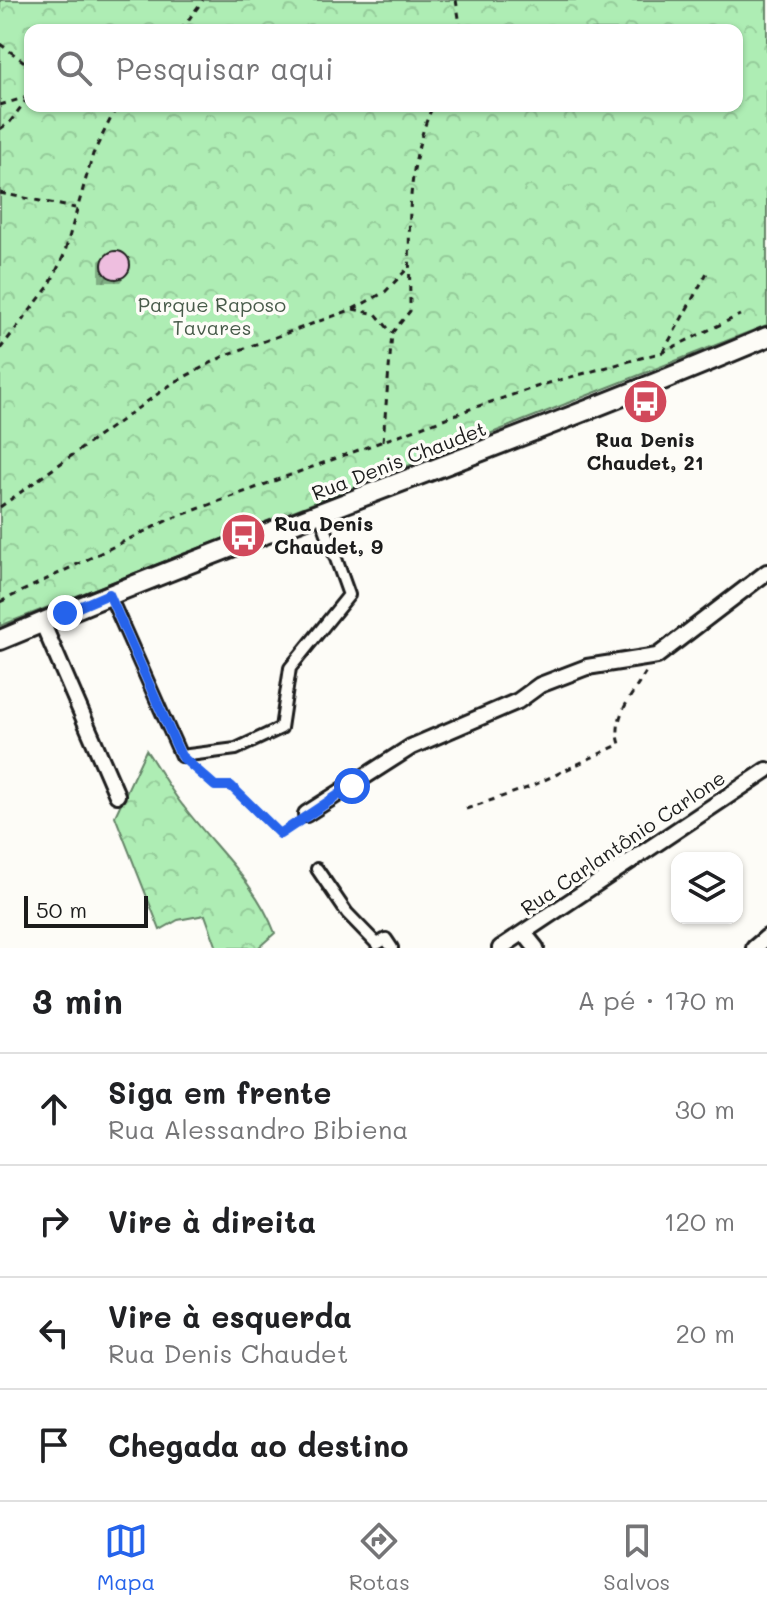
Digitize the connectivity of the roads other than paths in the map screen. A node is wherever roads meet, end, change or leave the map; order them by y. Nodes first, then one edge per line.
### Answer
1 (767, 337) edge
2 (320, 514) junction
3 (767, 572) edge
4 (109, 594) junction
5 (42, 622) junction
6 (0, 640) edge
7 (767, 770) edge
8 (117, 795) dead end
9 (306, 814) road end
10 (317, 869) dead end
11 (524, 933) junction
12 (767, 937) edge
13 (392, 948) edge
14 (500, 948) edge
15 (536, 948) edge
16 (754, 948) edge

1 - 2 street, Rua Denis Chaudet
2 - 4 street, Rua Denis Chaudet
2 - 4 street
3 - 9 street
4 - 5 street, Rua Denis Chaudet
5 - 6 street, Rua Denis Chaudet
5 - 8 street
7 - 11 street, Rua Carlantônio Carlone
10 - 13 street
11 - 14 street, Rua Carlantônio Carlone
11 - 15 street
12 - 16 street

